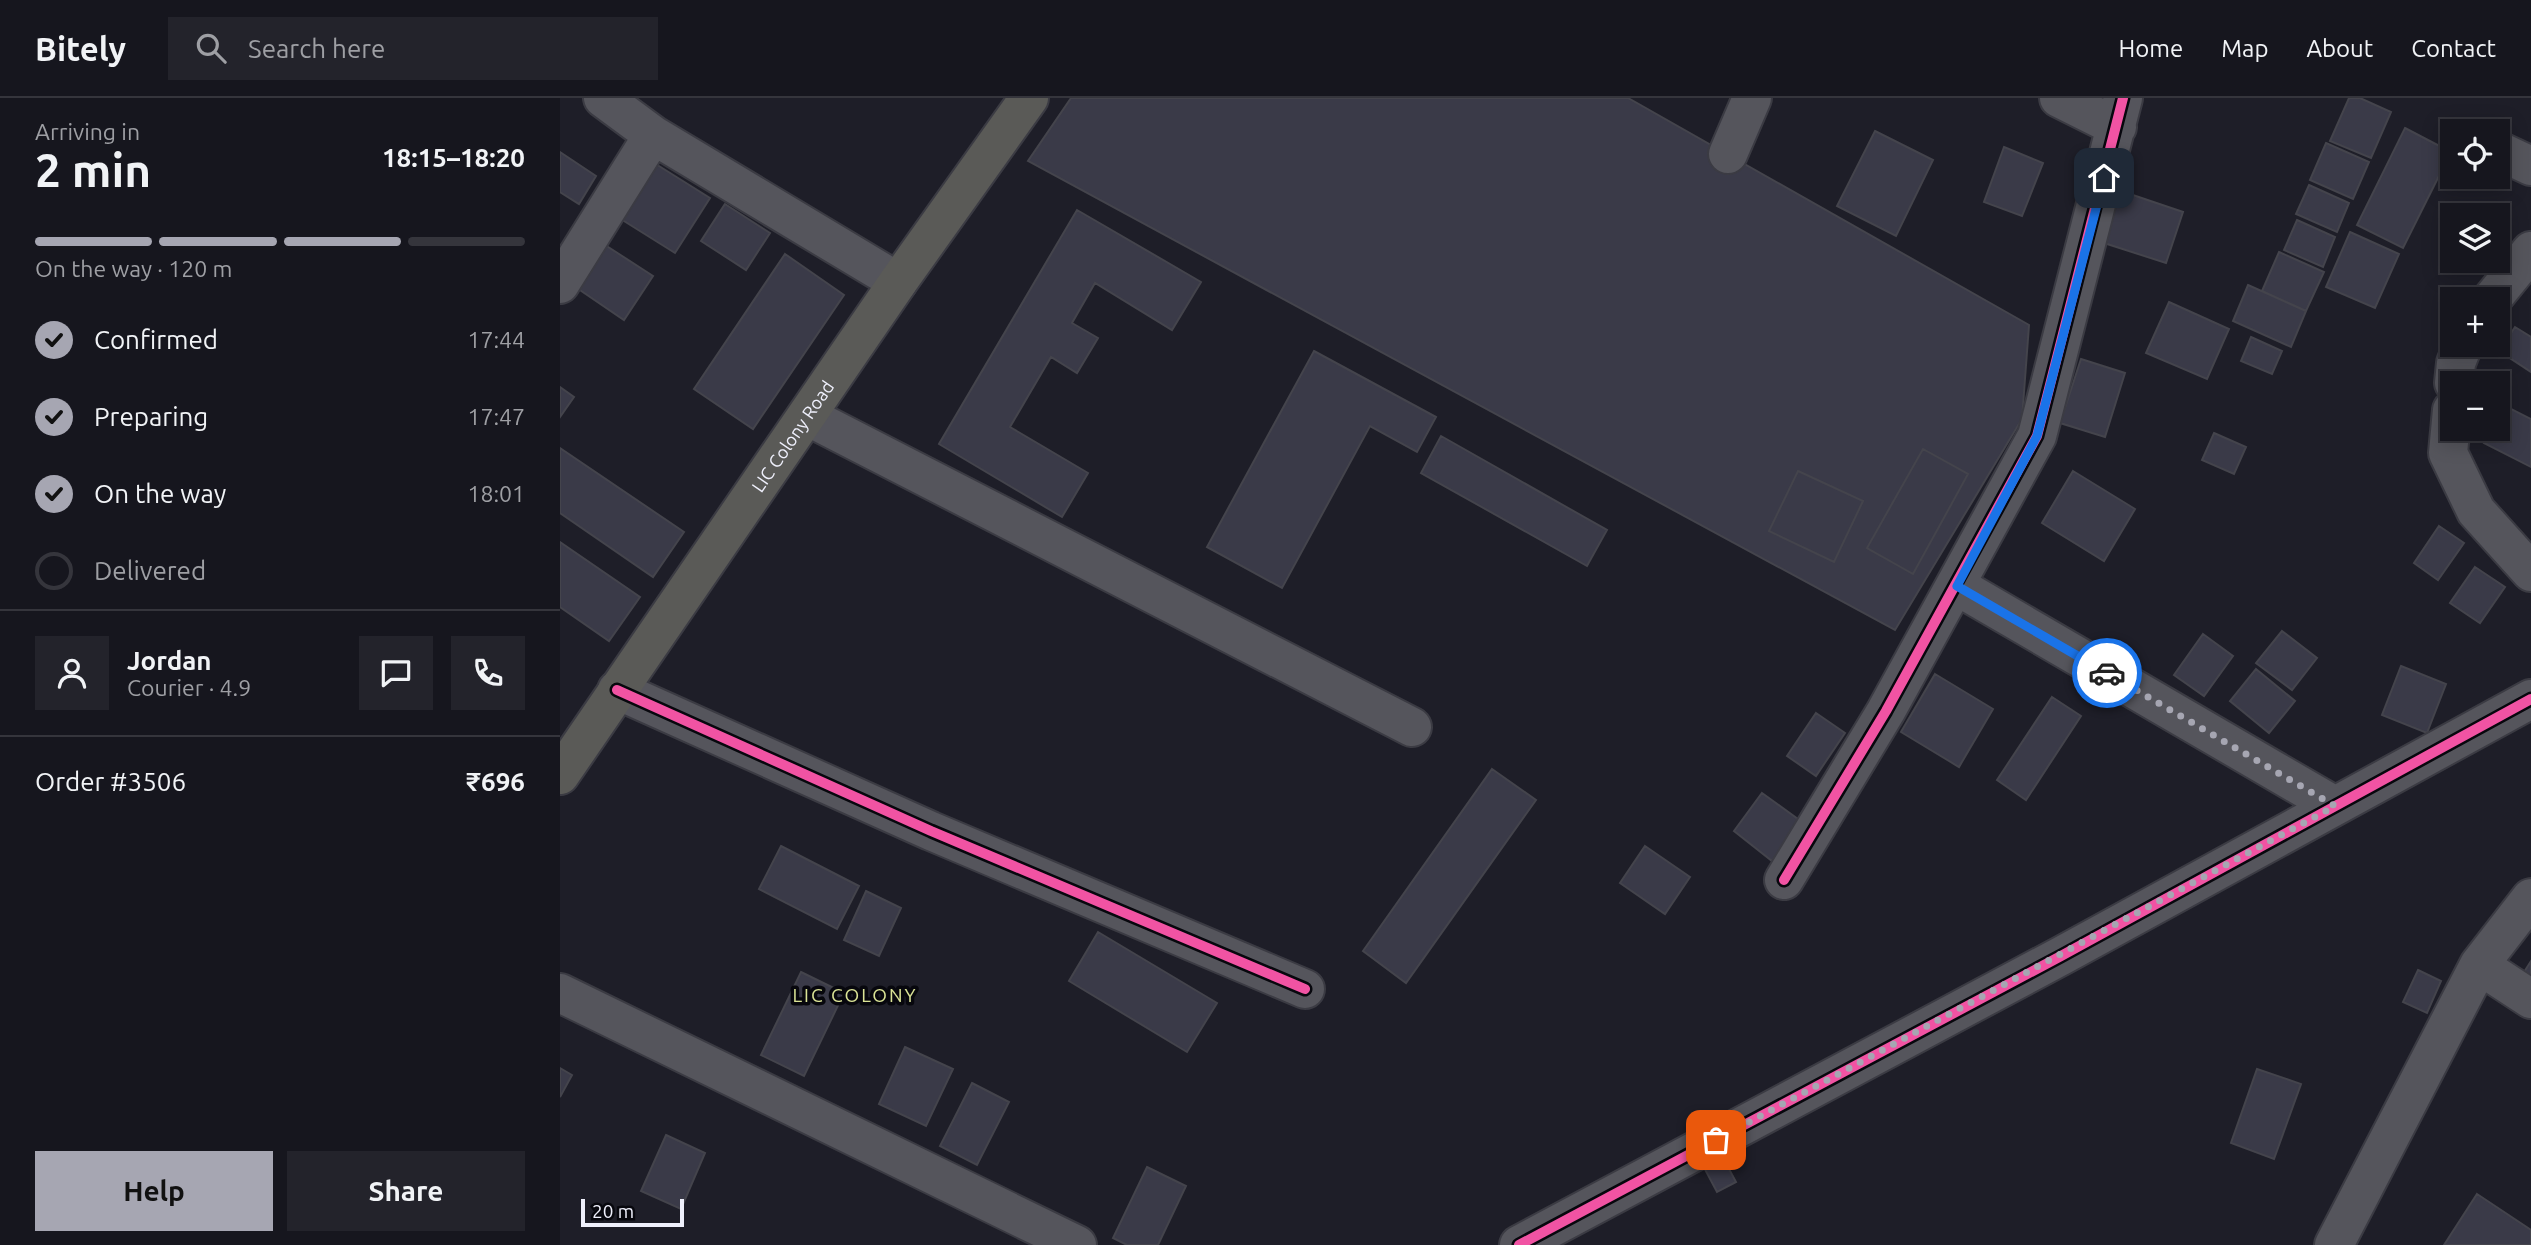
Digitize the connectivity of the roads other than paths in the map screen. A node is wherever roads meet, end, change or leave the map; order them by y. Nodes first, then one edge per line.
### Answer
1 (603, 98) edge
2 (1029, 98) edge
3 (1752, 98) edge
4 (2059, 98) edge
5 (2120, 113) edge
6 (653, 135) junction
7 (1728, 154) dead end
8 (2510, 156) edge
9 (2531, 166) edge
10 (2531, 251) edge
11 (898, 282) junction
12 (560, 284) edge
13 (2502, 287) edge
14 (807, 416) junction
15 (2449, 441) edge
16 (2531, 572) edge
17 (1957, 586) junction
18 (617, 690) junction
19 (2531, 699) edge
20 (1412, 727) dead end
21 (560, 775) edge
22 (2335, 806) junction
23 (1784, 880) dead end
24 (2531, 898) edge
25 (2479, 965) junction
26 (1305, 989) dead end
27 (560, 993) edge
28 (2531, 999) edge
29 (1077, 1245) edge
30 (1519, 1245) edge
31 (2334, 1245) edge

1 - 6 street
2 - 11 main road, LIC Colony Road
3 - 7 street
4 - 5 street
5 - 17 street
6 - 11 street
6 - 12 street
8 - 9 street
10 - 13 street
11 - 14 main road, LIC Colony Road
14 - 18 main road, LIC Colony Road
14 - 20 street
15 - 16 street
17 - 22 street
17 - 23 street
18 - 21 main road, LIC Colony Road
18 - 26 street
19 - 22 street
22 - 30 street
24 - 25 street
25 - 28 street
25 - 31 street
27 - 29 street

